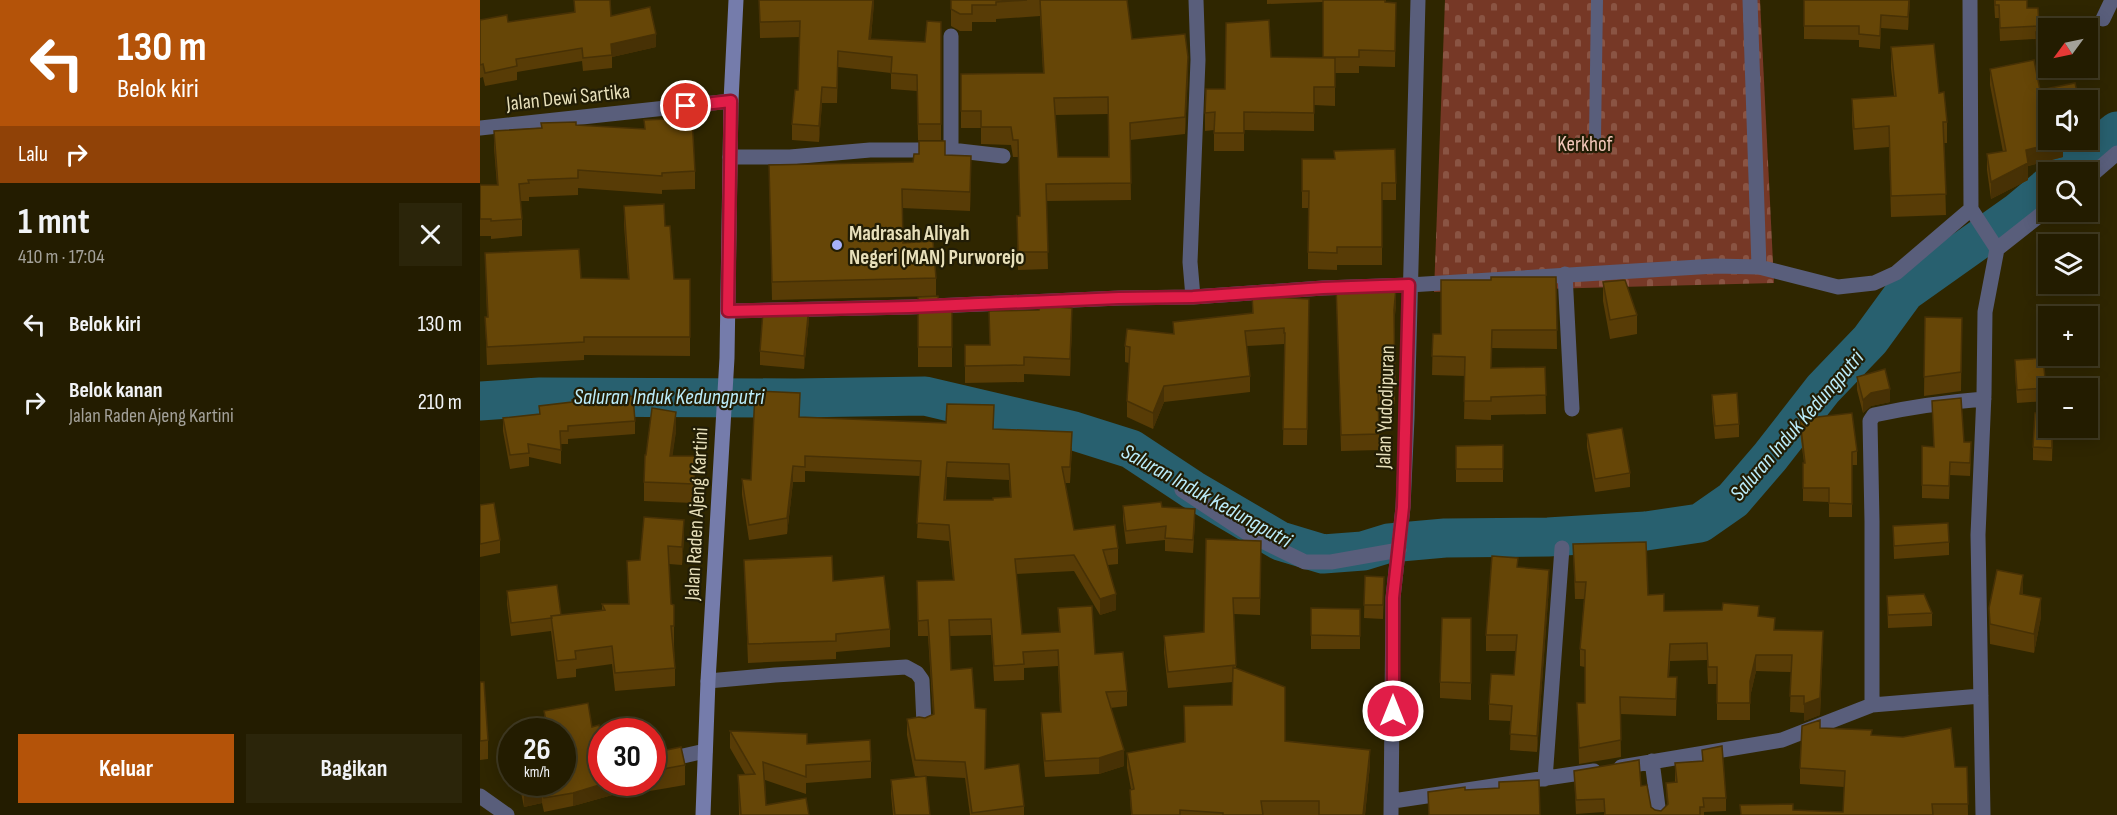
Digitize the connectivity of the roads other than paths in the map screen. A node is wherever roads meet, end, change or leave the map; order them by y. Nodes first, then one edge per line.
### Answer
1 (736, 0) edge
2 (1196, 0) edge
3 (1418, 0) edge
4 (1598, 0) edge
5 (1750, 0) edge
6 (1970, 0) edge
7 (2112, 0) edge
8 (2103, 19) dead end
9 (951, 36) dead end
10 (731, 101) junction
11 (480, 128) edge
12 (1595, 138) dead end
13 (951, 150) junction
14 (2117, 153) edge
15 (1003, 156) dead end
16 (730, 157) junction
17 (2098, 169) edge
18 (1971, 209) junction
19 (2038, 214) edge
20 (1990, 238) junction
21 (1759, 267) junction
22 (1565, 274) junction
23 (1409, 285) junction
24 (1193, 297) junction
25 (728, 311) junction
26 (1984, 399) junction
27 (1572, 409) dead end
28 (1182, 490) dead end
29 (1399, 547) junction
30 (1562, 548) dead end
31 (708, 681) junction
32 (1981, 696) junction
33 (1872, 705) junction
34 (924, 724) edge
35 (705, 751) junction
36 (666, 760) edge
37 (1652, 761) junction
38 (1545, 779) junction
39 (480, 796) edge
40 (1392, 808) edge
41 (507, 815) edge
42 (703, 815) edge
43 (1659, 815) edge
44 (1983, 815) edge

1 - 10 street, Jalan Raden Ajeng Kartini
2 - 24 street
3 - 23 street, Jalan Yudodipuran
4 - 12 lane
5 - 21 street
6 - 18 street
7 - 8 street
9 - 13 street
10 - 11 street, Jalan Dewi Sartika
10 - 16 street, Jalan Raden Ajeng Kartini
13 - 15 street
13 - 16 street
14 - 17 street
16 - 25 street, Jalan Raden Ajeng Kartini
18 - 20 street
18 - 21 street
19 - 20 street
20 - 26 street
21 - 22 street
22 - 23 street
22 - 27 street
23 - 24 street
23 - 29 street, Jalan Yudodipuran
24 - 25 street
25 - 31 street, Jalan Raden Ajeng Kartini
26 - 32 street
26 - 33 street
28 - 29 street
29 - 40 street, Jalan Yudodipuran
30 - 38 street
31 - 34 street
31 - 35 street, Jalan Raden Ajeng Kartini
32 - 33 street
32 - 44 street
33 - 37 street
35 - 36 street
35 - 42 street, Jalan Raden Ajeng Kartini
37 - 38 street
37 - 43 street
38 - 40 street
39 - 41 street

